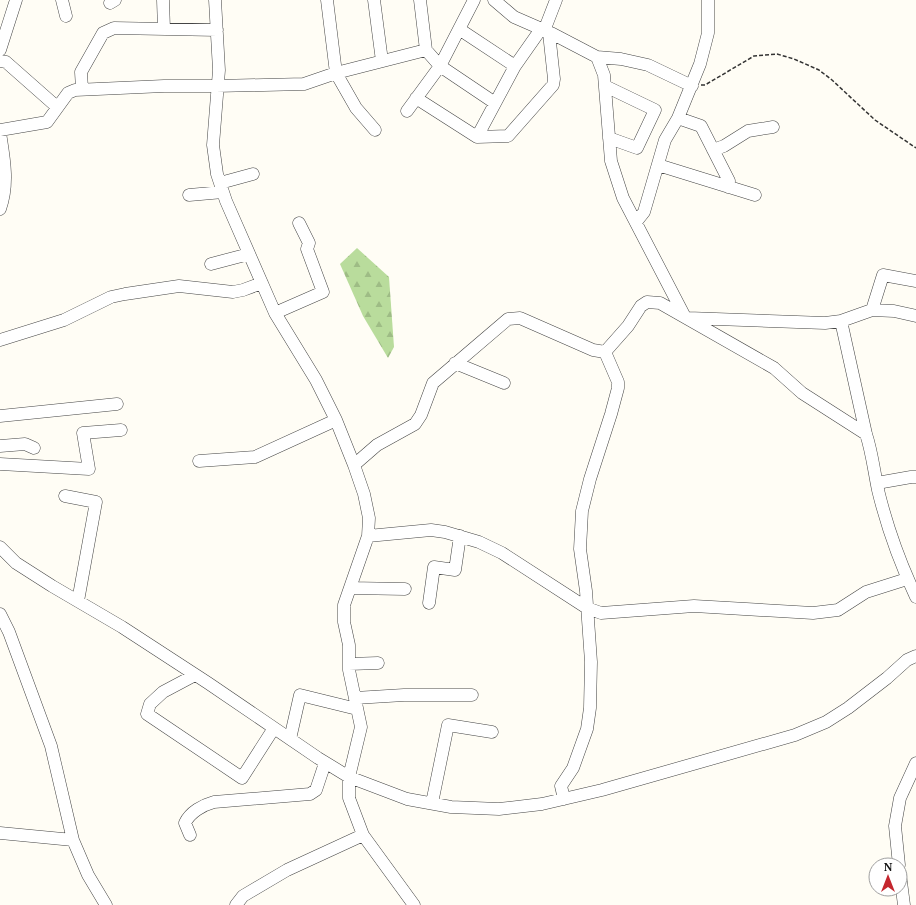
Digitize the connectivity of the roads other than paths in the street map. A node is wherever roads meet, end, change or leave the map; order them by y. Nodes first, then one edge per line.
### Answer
1 (16, 0) edge
2 (62, 0) edge
3 (163, 0) edge
4 (215, 0) edge
5 (327, 0) edge
6 (374, 0) edge
7 (420, 0) edge
8 (474, 0) edge
9 (494, 0) edge
10 (556, 0) edge
11 (708, 0) edge
12 (66, 16) dead end
13 (4, 20) edge
14 (164, 29) junction
15 (459, 29) junction
16 (217, 30) junction
17 (545, 31) junction
18 (0, 50) edge
19 (426, 50) junction
20 (597, 57) junction
21 (0, 61) edge
22 (382, 61) junction
23 (440, 66) junction
24 (515, 66) junction
25 (336, 73) junction
26 (216, 86) junction
27 (605, 86) junction
28 (692, 86) junction
29 (82, 89) junction
30 (416, 98) junction
31 (495, 103) junction
32 (57, 107) junction
33 (407, 111) dead end
34 (678, 118) junction
35 (773, 127) dead end
36 (375, 130) dead end
37 (0, 132) edge
38 (477, 138) junction
39 (609, 138) junction
40 (713, 150) junction
41 (658, 165) junction
42 (253, 174) dead end
43 (728, 187) junction
44 (221, 188) junction
45 (189, 195) dead end
46 (755, 195) dead end
47 (0, 209) edge
48 (636, 222) junction
49 (299, 223) dead end
50 (249, 254) junction
51 (211, 264) dead end
52 (916, 281) edge
53 (262, 283) junction
54 (872, 310) junction
55 (275, 313) junction
56 (916, 316) edge
57 (685, 318) junction
58 (841, 321) junction
59 (0, 340) edge
60 (605, 352) junction
61 (455, 363) junction
62 (504, 383) dead end
63 (117, 404) dead end
64 (0, 416) edge
65 (336, 420) junction
66 (121, 430) dead end
67 (866, 434) junction
68 (0, 446) edge
69 (34, 448) dead end
70 (199, 461) dead end
71 (0, 464) edge
72 (354, 465) junction
73 (916, 477) edge
74 (877, 483) junction
75 (65, 496) dead end
76 (368, 536) junction
77 (460, 536) junction
78 (0, 547) edge
79 (908, 579) junction
80 (350, 588) junction
81 (405, 589) dead end
82 (916, 597) edge
83 (78, 601) junction
84 (429, 603) dead end
85 (587, 608) junction
86 (0, 614) edge
87 (916, 656) edge
88 (378, 662) dead end
89 (349, 664) junction
90 (195, 675) junction
91 (472, 695) dead end
92 (356, 703) junction
93 (274, 728) junction
94 (492, 732) dead end
95 (290, 739) junction
96 (325, 763) junction
97 (916, 763) edge
98 (349, 777) junction
99 (564, 799) junction
100 (432, 803) junction
101 (0, 833) edge
102 (190, 835) dead end
103 (363, 835) junction
104 (73, 840) junction
105 (898, 857) edge
106 (106, 905) edge
107 (236, 905) edge
108 (414, 905) edge

1 - 13 street
2 - 12 street
3 - 14 street
4 - 16 street
5 - 25 street
6 - 22 street
7 - 19 street
8 - 15 street
9 - 17 street
10 - 17 street
11 - 28 street
13 - 18 street
14 - 16 street
14 - 29 street
15 - 23 street
15 - 24 street
16 - 26 street
17 - 20 street
17 - 24 street
17 - 38 street
19 - 22 street
19 - 23 street
20 - 27 street
20 - 28 street
21 - 32 street
22 - 25 street
23 - 30 street
23 - 31 street
24 - 31 street
25 - 26 street
25 - 36 street
26 - 29 street
26 - 44 street
27 - 39 street
27 - 39 street
28 - 34 street
29 - 32 street
30 - 33 street
30 - 38 street
31 - 38 street
32 - 37 street
34 - 40 street
34 - 41 street
35 - 40 street
37 - 47 street
39 - 48 street
40 - 43 street
41 - 43 street
41 - 48 street
42 - 44 street
43 - 46 street
44 - 45 street
44 - 50 street
48 - 57 street
49 - 55 street
50 - 51 street
50 - 53 street
52 - 54 street
53 - 55 street
53 - 59 street
54 - 56 street
54 - 58 street
55 - 65 street
57 - 58 street
57 - 60 street
57 - 67 street
58 - 67 street
60 - 61 street
60 - 85 street
61 - 62 street
61 - 72 street
63 - 64 street
65 - 70 street
65 - 72 street
66 - 71 street
67 - 74 street
68 - 69 street
72 - 76 street
73 - 74 street
74 - 79 street
75 - 83 street
76 - 77 street
76 - 80 street
77 - 84 street
77 - 85 street
78 - 83 street
79 - 82 street
79 - 85 street
80 - 81 street
80 - 89 street
83 - 90 street
85 - 99 street
86 - 104 street
87 - 99 street
88 - 89 street
89 - 92 street
90 - 93 street
90 - 93 street
91 - 92 street
92 - 95 street
92 - 98 street
93 - 95 street
94 - 100 street
95 - 96 street
96 - 98 street
96 - 102 street
97 - 105 street
98 - 100 street
98 - 103 street
99 - 100 street
101 - 104 street
103 - 107 street
103 - 108 street
104 - 106 street

